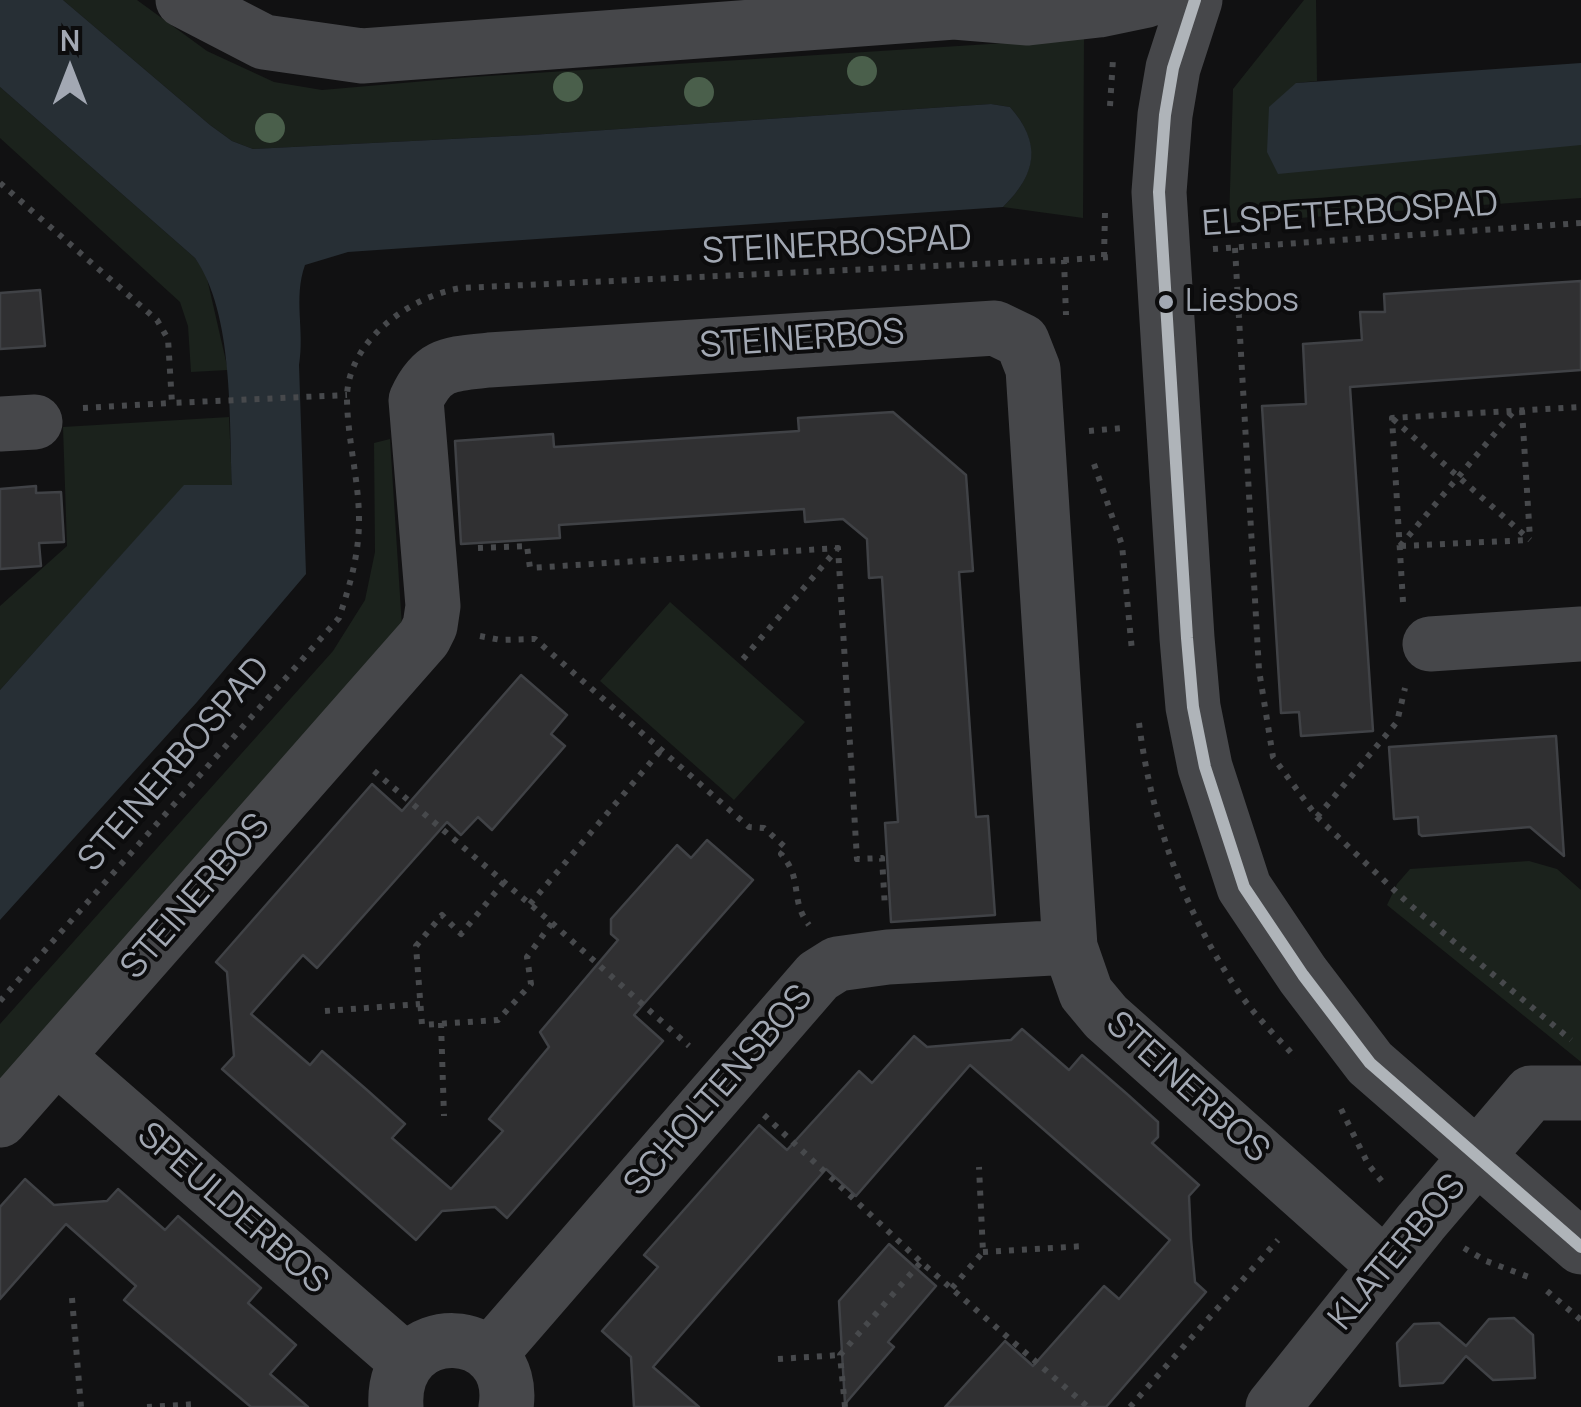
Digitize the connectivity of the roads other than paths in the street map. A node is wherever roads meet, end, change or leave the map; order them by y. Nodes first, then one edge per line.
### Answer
1 (183, 0) edge
2 (1195, 0) edge
3 (1123, 5) edge
4 (969, 6) edge
5 (1417, 623) road end
6 (1581, 634) edge
7 (1070, 947) junction
8 (57, 1056) junction
9 (1580, 1093) edge
10 (0, 1120) edge
11 (1478, 1157) junction
12 (1581, 1247) edge
13 (1385, 1266) junction
14 (490, 1354) junction
15 (401, 1384) edge
16 (506, 1407) edge
17 (1273, 1407) edge

1 - 4 street
2 - 11 street
3 - 4 street
5 - 6 street
7 - 8 street, STEINERBOS
7 - 13 street, STEINERBOS
7 - 14 street, SCHOLTENSBOS
8 - 10 street, STEINERBOS
8 - 15 street, SPEULDERBOS
9 - 11 street, KLATERBOS
11 - 12 street
11 - 13 street, KLATERBOS
13 - 17 street, KLATERBOS
14 - 15 street
14 - 16 street

